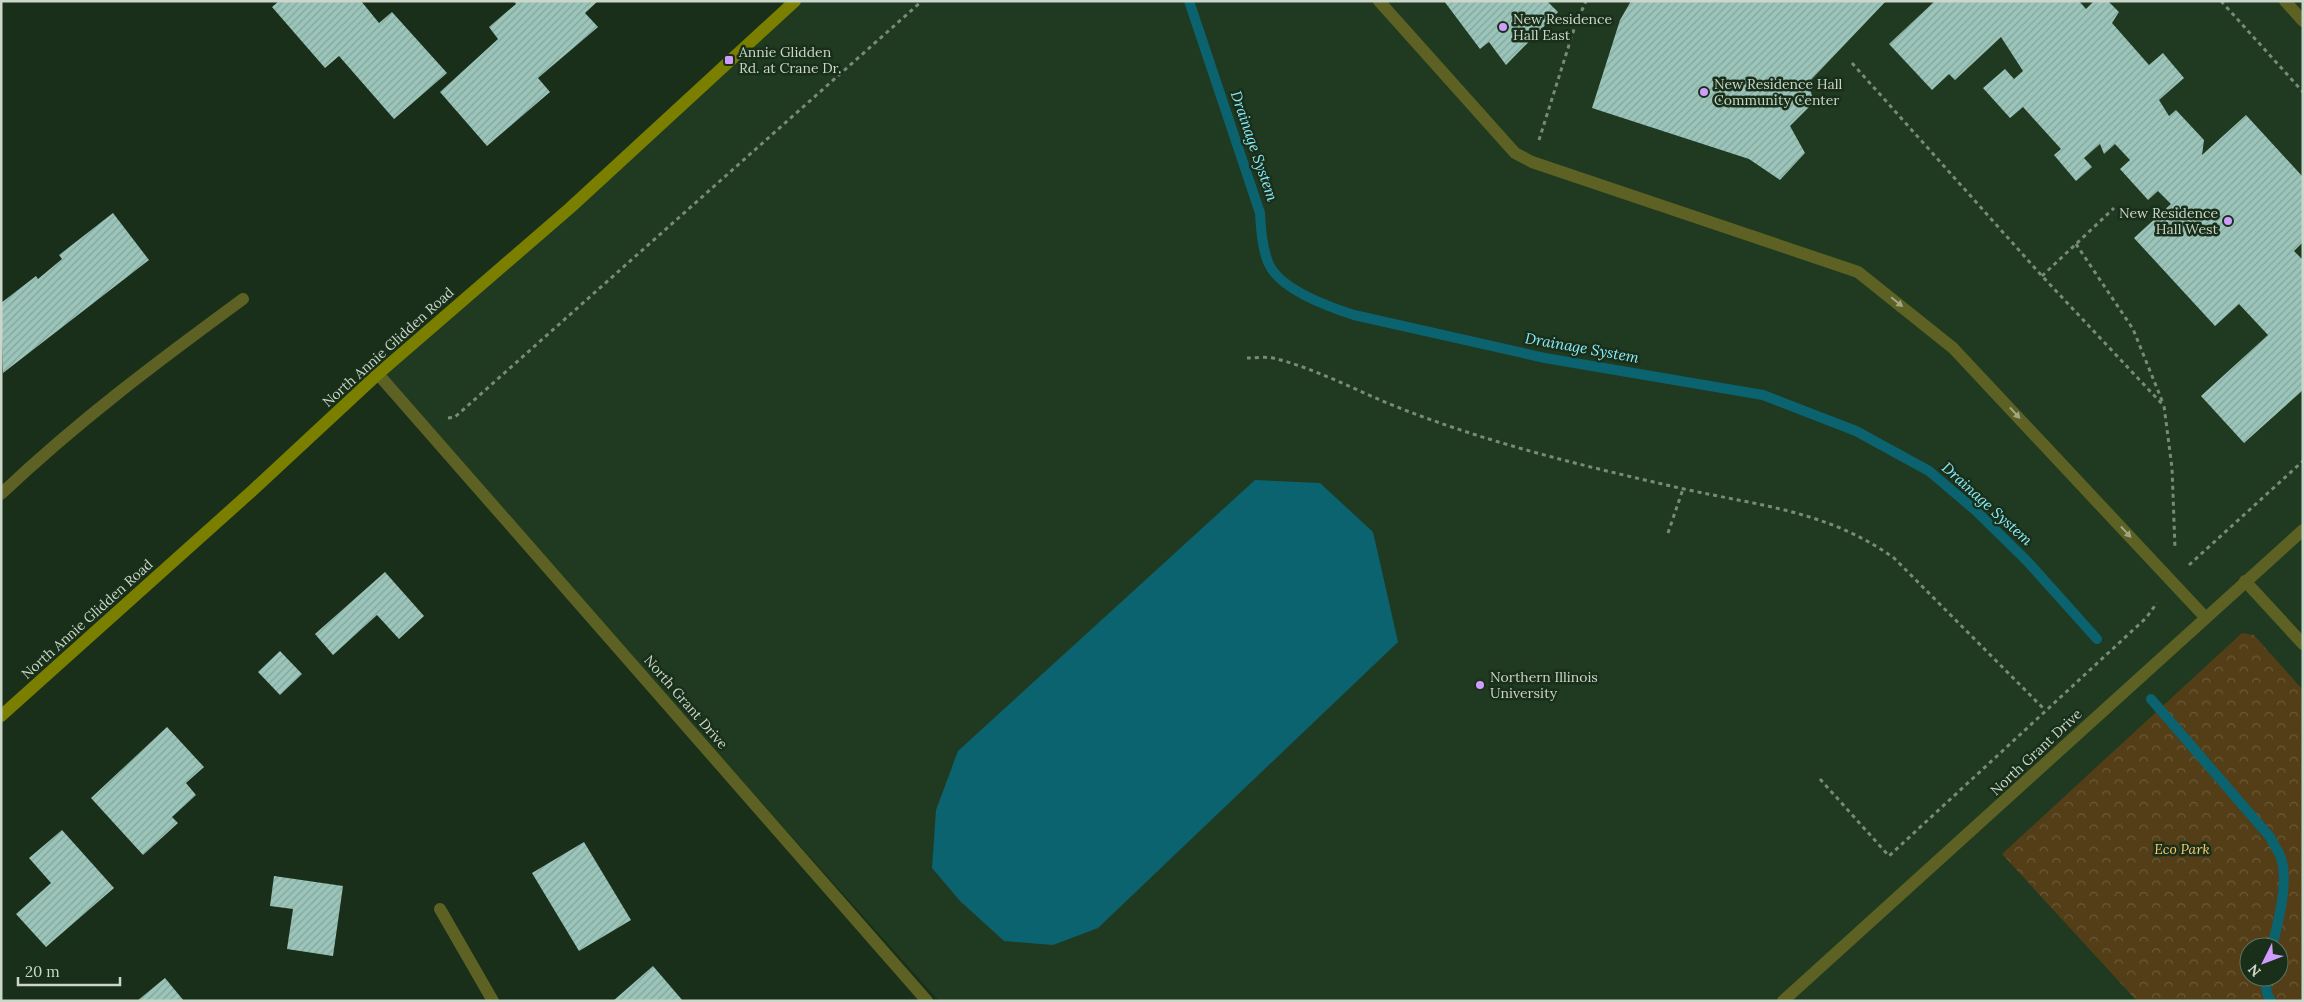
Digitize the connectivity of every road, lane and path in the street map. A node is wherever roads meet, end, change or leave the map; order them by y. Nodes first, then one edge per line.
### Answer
1 (795, 1) edge
2 (922, 1) edge
3 (1379, 1) edge
4 (1586, 1) edge
5 (2220, 1) edge
6 (2284, 1) edge
7 (2303, 22) edge
8 (1852, 63) dead end
9 (2303, 92) edge
10 (1532, 162) junction
11 (2114, 208) dead end
12 (2076, 244) junction
13 (2042, 276) junction
14 (242, 299) dead end
15 (1247, 358) dead end
16 (378, 374) junction
17 (2164, 406) junction
18 (422, 423) junction
19 (2303, 461) edge
20 (1683, 488) junction
21 (1, 494) edge
22 (2303, 530) edge
23 (1668, 533) dead end
24 (2175, 553) dead end
25 (2183, 558) dead end
26 (2190, 564) junction
27 (2245, 581) junction
28 (2173, 582) junction
29 (2205, 618) junction
30 (2303, 644) edge
31 (2045, 710) junction
32 (1, 716) edge
33 (1820, 779) dead end
34 (440, 909) dead end
35 (493, 1001) edge
36 (927, 1001) edge
37 (1783, 1001) edge

1 - 16 main road, North Annie Glidden Road
2 - 18 path
3 - 10 street
4 - 10 path
5 - 9 path
6 - 7 street
8 - 13 path
10 -> 28 street
11 - 12 path
12 - 13 path
12 - 17 path
13 - 17 path
14 - 21 street
15 - 20 path
16 - 18 street, North Grant Drive
16 - 32 main road, North Annie Glidden Road
17 - 24 path
18 - 36 street, North Grant Drive
19 - 26 path
20 - 23 path
20 - 31 path
22 - 27 street, North Grant Drive
25 - 26 path
26 - 28 path
27 - 29 street, North Grant Drive
27 - 30 street
28 - 29 street
28 - 31 path
29 - 37 street, North Grant Drive
31 - 33 path
34 - 35 street

